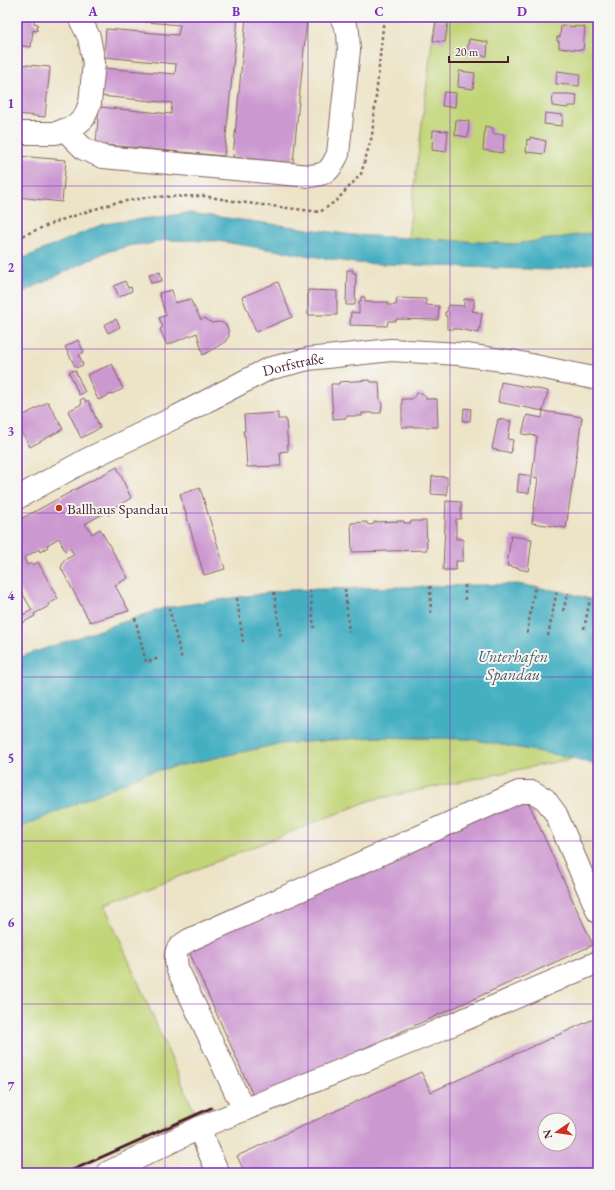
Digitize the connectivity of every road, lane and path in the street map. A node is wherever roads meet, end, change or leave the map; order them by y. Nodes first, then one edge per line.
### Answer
1 (79, 17) edge
2 (341, 17) edge
3 (65, 130) junction
4 (17, 133) edge
5 (598, 379) edge
6 (17, 498) edge
7 (465, 585) dead end
8 (535, 585) dead end
9 (430, 586) dead end
10 (345, 589) dead end
11 (310, 590) dead end
12 (557, 590) dead end
13 (274, 592) dead end
14 (568, 593) dead end
15 (237, 598) dead end
16 (590, 599) dead end
17 (465, 603) dead end
18 (169, 608) dead end
19 (563, 610) dead end
20 (431, 616) dead end
21 (135, 618) dead end
22 (314, 628) dead end
23 (584, 629) dead end
24 (349, 632) dead end
25 (527, 633) dead end
26 (548, 636) dead end
27 (281, 639) dead end
28 (243, 642) dead end
29 (160, 658) dead end
30 (182, 660) dead end
31 (598, 912) edge
32 (598, 962) edge
33 (244, 1110) junction
34 (200, 1128) junction
35 (107, 1173) edge
36 (218, 1173) edge

1 - 3 street
2 - 3 street
3 - 4 street
5 - 6 street, Dorfstraße
7 - 17 path
8 - 25 path
9 - 20 path
10 - 24 path
11 - 22 path
12 - 26 path
13 - 27 path
14 - 19 path
15 - 28 path
16 - 23 path
18 - 30 path
21 - 29 path
31 - 33 street
32 - 33 street
33 - 34 street
34 - 35 street
34 - 36 street

